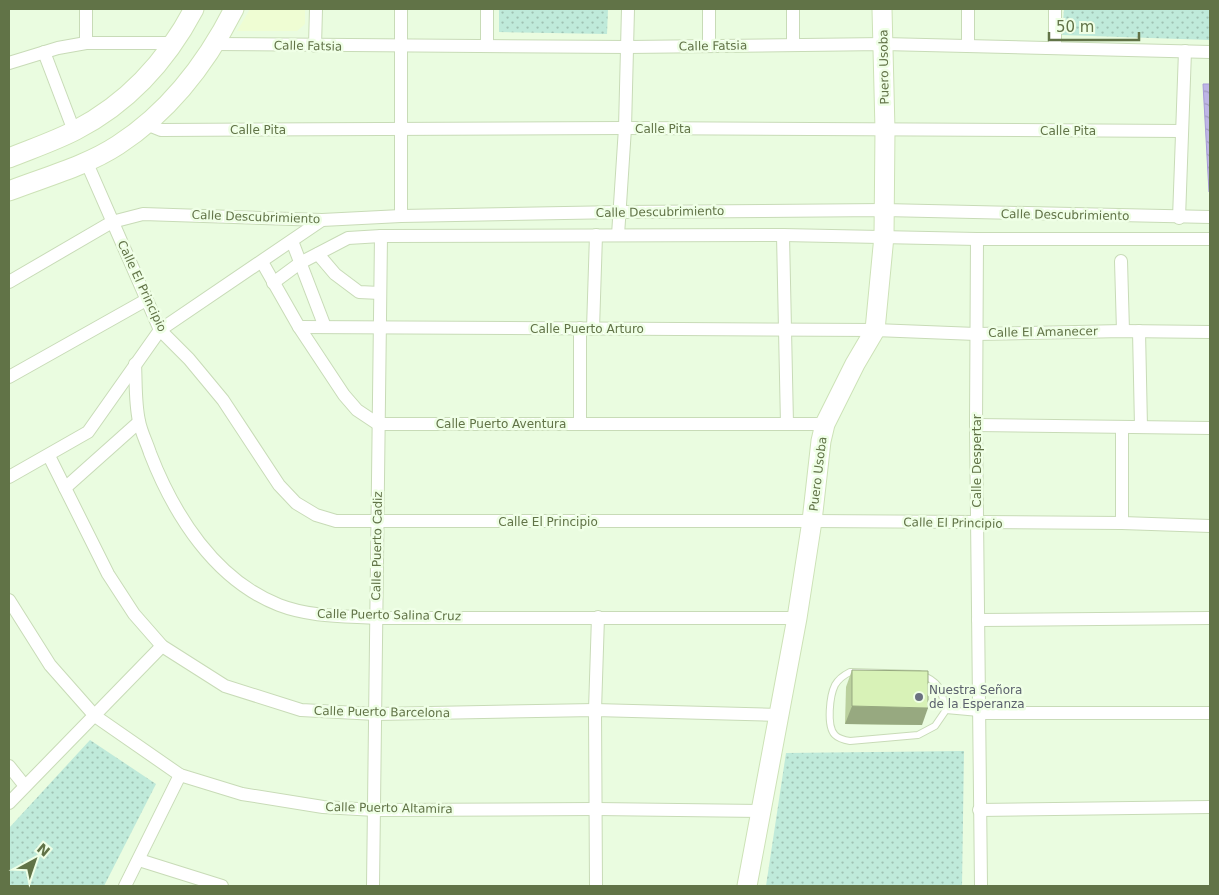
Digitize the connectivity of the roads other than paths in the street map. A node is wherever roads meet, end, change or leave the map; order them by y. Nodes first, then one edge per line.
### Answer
1 (86, 9) edge
2 (194, 9) edge
3 (234, 9) edge
4 (316, 9) edge
5 (401, 9) edge
6 (487, 9) edge
7 (628, 9) edge
8 (709, 9) edge
9 (794, 9) edge
10 (882, 9) edge
11 (968, 9) edge
12 (1055, 9) edge
13 (86, 43) junction
14 (175, 43) junction
15 (215, 44) junction
16 (884, 44) junction
17 (487, 45) junction
18 (793, 45) junction
19 (315, 46) junction
20 (400, 46) junction
21 (709, 46) junction
22 (968, 46) junction
23 (628, 47) junction
24 (1055, 48) junction
25 (1185, 51) junction
26 (44, 52) junction
27 (1210, 52) edge
28 (9, 63) edge
29 (146, 124) junction
30 (625, 128) junction
31 (401, 130) junction
32 (885, 130) junction
33 (74, 131) junction
34 (1182, 131) junction
35 (9, 158) edge
36 (86, 161) junction
37 (9, 191) edge
38 (884, 210) junction
39 (621, 212) junction
40 (401, 216) junction
41 (1210, 217) edge
42 (1179, 218) junction
43 (322, 220) junction
44 (112, 222) junction
45 (596, 235) junction
46 (618, 235) junction
47 (783, 235) junction
48 (381, 236) junction
49 (884, 236) junction
50 (978, 239) junction
51 (1210, 239) edge
52 (292, 241) junction
53 (318, 254) junction
54 (1121, 261) dead end
55 (262, 262) junction
56 (300, 263) junction
57 (9, 282) edge
58 (273, 283) junction
59 (380, 293) junction
60 (146, 300) junction
61 (299, 326) junction
62 (325, 327) junction
63 (380, 327) junction
64 (587, 328) junction
65 (160, 330) junction
66 (784, 330) junction
67 (875, 330) junction
68 (1123, 331) junction
69 (1140, 331) junction
70 (1210, 332) edge
71 (976, 334) junction
72 (135, 364) junction
73 (9, 377) edge
74 (139, 422) junction
75 (378, 424) junction
76 (580, 424) junction
77 (787, 424) junction
78 (825, 424) junction
79 (976, 425) junction
80 (1122, 427) junction
81 (1141, 427) junction
82 (1210, 428) edge
83 (49, 456) junction
84 (9, 477) edge
85 (65, 488) junction
86 (377, 521) junction
87 (812, 521) junction
88 (977, 523) junction
89 (1122, 523) junction
90 (1210, 526) edge
91 (9, 600) edge
92 (598, 617) junction
93 (376, 618) junction
94 (797, 618) junction
95 (1210, 618) edge
96 (978, 620) junction
97 (162, 646) junction
98 (595, 710) junction
99 (946, 710) junction
100 (978, 713) junction
101 (1210, 713) edge
102 (376, 714) junction
103 (779, 715) junction
104 (95, 716) junction
105 (9, 766) edge
106 (180, 775) junction
107 (25, 786) junction
108 (9, 803) edge
109 (1210, 807) edge
110 (596, 809) junction
111 (375, 810) junction
112 (980, 810) junction
113 (761, 811) junction
114 (139, 860) junction
115 (125, 886) edge
116 (222, 886) edge
117 (373, 886) edge
118 (596, 886) edge
119 (747, 886) edge
120 (981, 886) edge

1 - 13 street
2 - 14 street
3 - 15 street
4 - 19 street
5 - 20 street
6 - 17 street
7 - 23 street
8 - 21 street
9 - 18 street
10 - 16 street, Puero Usoba
11 - 22 street
12 - 24 street
13 - 14 street
13 - 26 street
14 - 33 street
15 - 19 street, Calle Fatsia
15 - 29 street
16 - 18 street, Calle Fatsia
16 - 22 street, Calle Fatsia
16 - 32 street, Puero Usoba
17 - 20 street, Calle Fatsia
17 - 23 street, Calle Fatsia
18 - 21 street, Calle Fatsia
19 - 20 street, Calle Fatsia
20 - 31 street
21 - 23 street, Calle Fatsia
22 - 24 street, Calle Fatsia
23 - 30 street
24 - 25 street, Calle Fatsia
25 - 27 street, Calle Fatsia
25 - 34 street
26 - 28 street
26 - 33 street
29 - 31 street, Calle Pita
29 - 36 street
30 - 31 street, Calle Pita
30 - 32 street, Calle Pita
30 - 39 street
31 - 40 street
32 - 34 street, Calle Pita
32 - 38 street, Puero Usoba
33 - 35 street
34 - 42 street
36 - 37 street
36 - 44 street, Calle El Principio
38 - 39 street, Calle Descubrimiento
38 - 42 street, Calle Descubrimiento
38 - 49 street, Puero Usoba
39 - 40 street, Calle Descubrimiento
39 - 46 street
40 - 43 street, Calle Descubrimiento
41 - 42 street, Calle Descubrimiento
43 - 44 street, Calle Descubrimiento
43 - 52 street
44 - 57 street, Calle Descubrimiento
44 - 60 street, Calle El Principio
45 - 46 street, Calle Descubrimiento
45 - 48 street, Calle Descubrimiento
45 - 64 street
46 - 47 street, Calle Descubrimiento
47 - 49 street, Calle Descubrimiento
47 - 66 street
48 - 53 street, Calle Descubrimiento
48 - 59 street, Calle Puerto Cadiz
49 - 50 street, Calle Descubrimiento
49 - 67 street, Puero Usoba
50 - 51 street, Calle Descubrimiento
50 - 71 street, Calle Despertar
52 - 55 street
52 - 56 street
53 - 56 street, Calle Descubrimiento
53 - 59 street
54 - 68 street
55 - 58 street
55 - 65 street
56 - 58 street, Calle Descubrimiento
56 - 62 street
58 - 61 street
59 - 63 street, Calle Puerto Cadiz
60 - 65 street, Calle El Principio
60 - 73 street
61 - 62 street, Calle Puerto Arturo
61 - 75 street
62 - 63 street, Calle Puerto Arturo
63 - 64 street, Calle Puerto Arturo
63 - 75 street, Calle Puerto Cadiz
64 - 66 street, Calle Puerto Arturo
64 - 76 street
65 - 72 street
65 - 86 street, Calle El Principio
66 - 67 street, Calle Puerto Arturo
66 - 77 street
67 - 71 street, Calle El Amanecer
67 - 78 street, Puero Usoba
68 - 69 street, Calle El Amanecer
68 - 71 street, Calle El Amanecer
69 - 70 street, Calle El Amanecer
69 - 81 street
71 - 79 street, Calle Despertar
72 - 74 street, Calle Puerto Salina Cruz
72 - 83 street
74 - 85 street
74 - 93 street, Calle Puerto Salina Cruz
75 - 76 street, Calle Puerto Aventura
75 - 86 street, Calle Puerto Cadiz
76 - 77 street, Calle Puerto Aventura
77 - 78 street, Calle Puerto Aventura
78 - 87 street, Puero Usoba
79 - 80 street
79 - 88 street, Calle Despertar
80 - 81 street
80 - 89 street
81 - 82 street
83 - 84 street
83 - 85 street, Calle Puerto Barcelona
85 - 97 street, Calle Puerto Barcelona
86 - 87 street, Calle El Principio
86 - 93 street, Calle Puerto Cadiz
87 - 88 street, Calle El Principio
87 - 94 street, Puero Usoba
88 - 89 street, Calle El Principio
88 - 96 street, Calle Despertar
89 - 90 street, Calle El Principio
91 - 104 street, Calle Puerto Altamira
92 - 93 street, Calle Puerto Salina Cruz
92 - 94 street, Calle Puerto Salina Cruz
92 - 98 street
93 - 102 street, Calle Puerto Cadiz
94 - 103 street, Puero Usoba
95 - 96 street
96 - 100 street, Calle Despertar
97 - 102 street, Calle Puerto Barcelona
97 - 104 street
98 - 102 street, Calle Puerto Barcelona
98 - 103 street, Calle Puerto Barcelona
98 - 110 street
99 - 99 lane
99 - 100 lane
100 - 101 street
100 - 112 street, Calle Despertar
102 - 111 street, Calle Puerto Cadiz
103 - 113 street, Puero Usoba
104 - 106 street, Calle Puerto Altamira
104 - 107 street
105 - 107 street
106 - 111 street, Calle Puerto Altamira
106 - 114 street
107 - 108 street
109 - 112 street
110 - 111 street, Calle Puerto Altamira
110 - 113 street, Calle Puerto Altamira
110 - 118 street
111 - 117 street, Calle Puerto Cadiz
112 - 120 street, Calle Despertar
113 - 119 street, Puero Usoba
114 - 115 street
114 - 116 street

